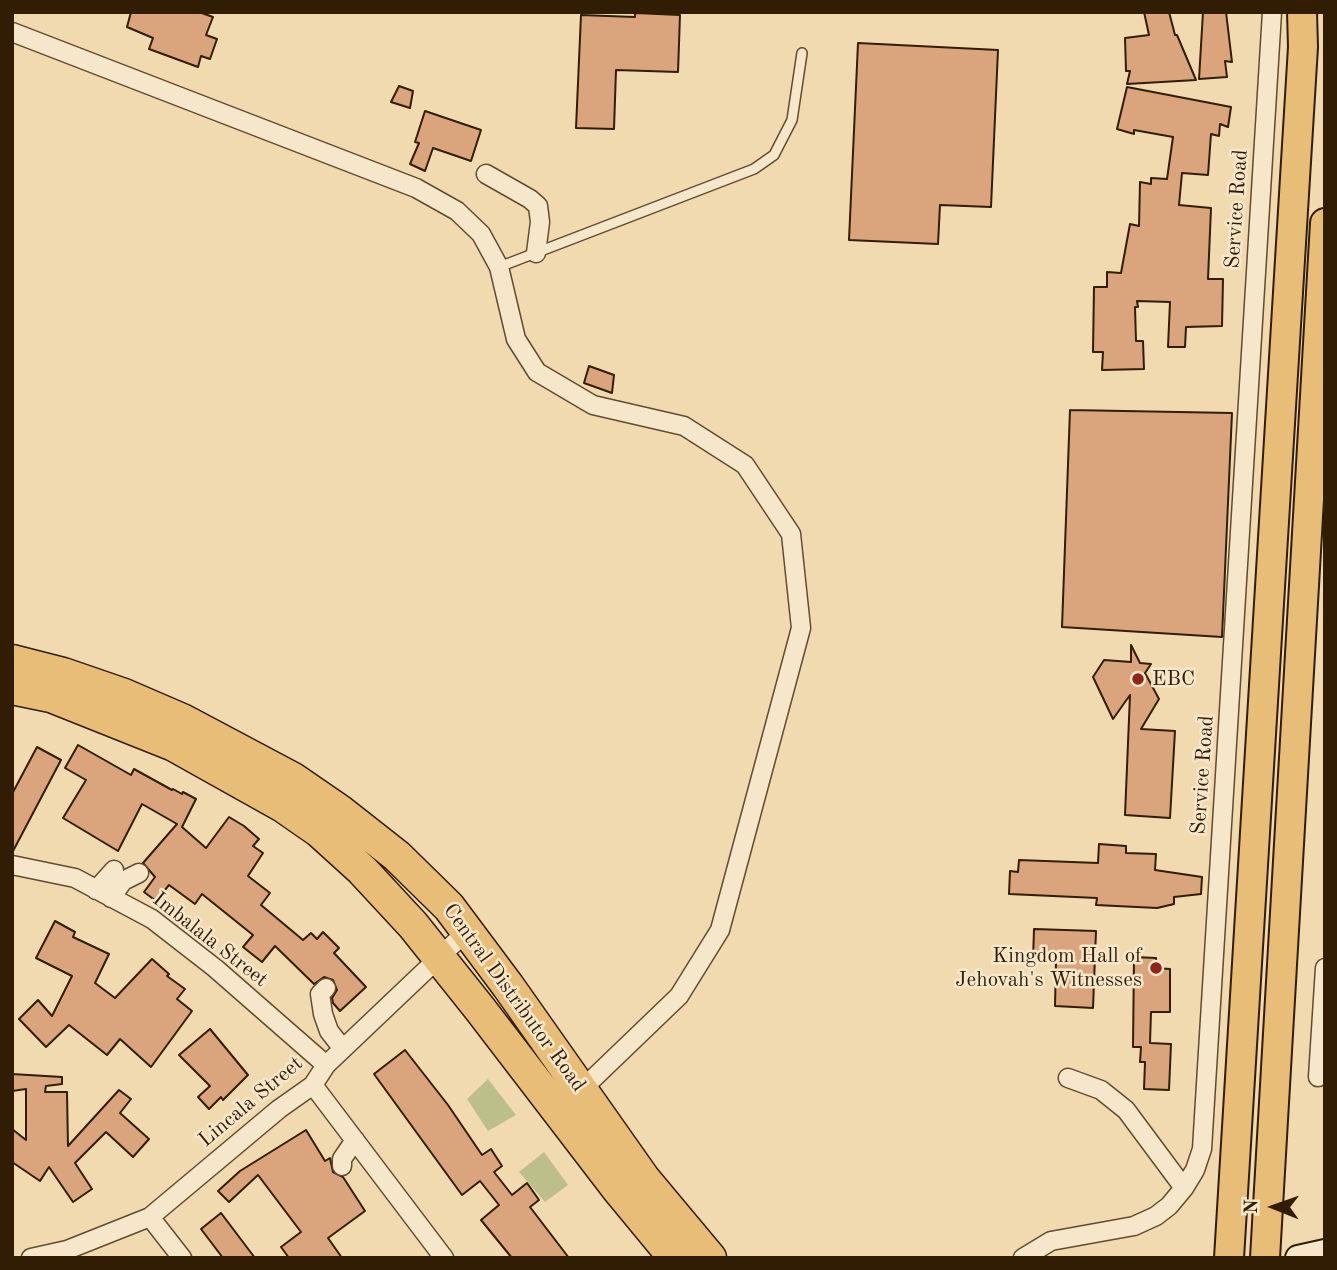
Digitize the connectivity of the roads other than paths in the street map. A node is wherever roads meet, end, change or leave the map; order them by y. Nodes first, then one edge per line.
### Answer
1 (1272, 12) edge
2 (1302, 12) edge
3 (12, 32) edge
4 (802, 53) dead end
5 (486, 174) dead end
6 (1325, 223) edge
7 (536, 254) junction
8 (499, 267) junction
9 (12, 661) edge
10 (12, 688) edge
11 (12, 865) edge
12 (114, 870) dead end
13 (139, 873) dead end
14 (104, 894) junction
15 (467, 931) junction
16 (438, 957) junction
17 (1325, 968) edge
18 (326, 988) dead end
19 (343, 1049) junction
20 (326, 1065) junction
21 (1318, 1077) dead end
22 (1068, 1079) dead end
23 (313, 1085) junction
24 (582, 1091) junction
25 (556, 1109) junction
26 (355, 1140) junction
27 (342, 1166) dead end
28 (1184, 1188) junction
29 (150, 1217) junction
30 (1325, 1252) edge
31 (31, 1258) edge
32 (182, 1258) edge
33 (444, 1258) edge
34 (675, 1258) edge
35 (710, 1258) edge
36 (1023, 1258) edge
37 (1229, 1258) edge
38 (1265, 1258) edge
39 (1297, 1258) edge

1 - 28 street, Service Road
2 - 37 main road
3 - 8 street
4 - 7 lane
5 - 7 street
6 - 38 main road
7 - 8 lane
8 - 24 street
9 - 15 highway, Central Distributor Road
10 - 16 highway, Central Distributor Road
11 - 14 street, Imbalala Street
12 - 14 street
13 - 14 street
14 - 20 street, Imbalala Street
15 - 16 street, Lincala Street
15 - 24 highway, Central Distributor Road
16 - 19 street, Lincala Street
16 - 25 highway, Central Distributor Road
17 - 21 street
18 - 19 street
19 - 20 street, Lincala Street
20 - 23 street, Lincala Street
22 - 28 street
23 - 26 street
23 - 29 street, Lincala Street
24 - 25 street
24 - 35 highway, Central Distributor Road
25 - 34 highway, Central Distributor Road
26 - 27 street
26 - 33 street
28 - 36 street, Service Road
29 - 31 street, Lincala Street
29 - 32 street
30 - 39 main road

